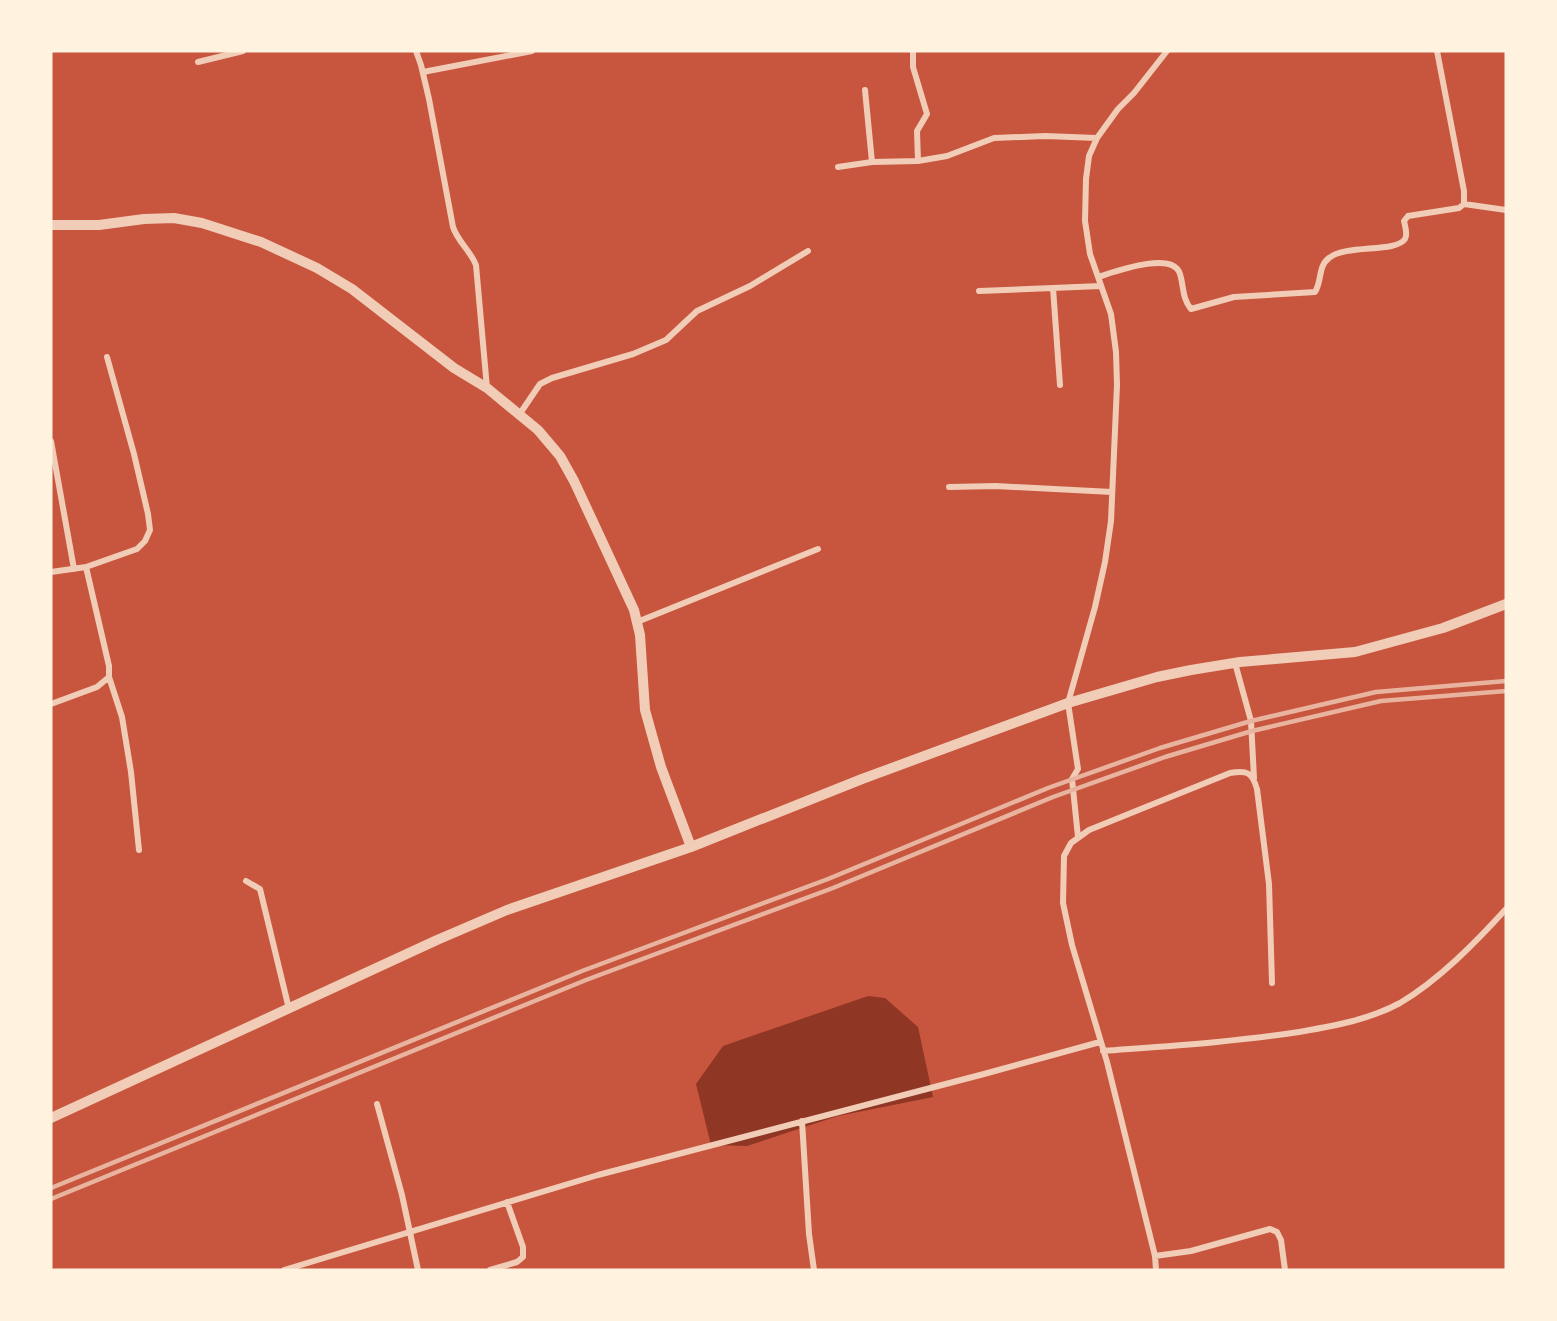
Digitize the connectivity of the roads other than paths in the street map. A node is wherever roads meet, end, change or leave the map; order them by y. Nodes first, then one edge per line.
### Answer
1 (243, 51) edge
2 (416, 51) edge
3 (532, 51) edge
4 (913, 51) edge
5 (1167, 51) edge
6 (1437, 51) edge
7 (198, 62) dead end
8 (423, 72) junction
9 (865, 90) dead end
10 (1097, 138) junction
11 (918, 161) junction
12 (872, 162) junction
13 (838, 167) dead end
14 (1464, 204) junction
15 (1506, 210) edge
16 (51, 225) edge
17 (808, 251) dead end
18 (1098, 277) junction
19 (1101, 286) junction
20 (1053, 288) junction
21 (979, 291) dead end
22 (107, 357) dead end
23 (1060, 386) dead end
24 (487, 388) junction
25 (519, 415) junction
26 (51, 441) edge
27 (950, 487) dead end
28 (1112, 492) junction
29 (818, 549) dead end
30 (86, 567) junction
31 (74, 569) junction
32 (51, 572) edge
33 (1506, 604) edge
34 (637, 622) junction
35 (1235, 663) junction
36 (109, 677) junction
37 (1068, 703) junction
38 (51, 704) edge
39 (1254, 778) junction
40 (1078, 837) junction
41 (691, 847) junction
42 (140, 850) dead end
43 (246, 881) dead end
44 (1506, 909) edge
45 (1272, 983) dead end
46 (289, 1009) junction
47 (1100, 1041) junction
48 (1103, 1051) junction
49 (377, 1104) dead end
50 (51, 1118) edge
51 (802, 1121) junction
52 (507, 1202) junction
53 (410, 1233) junction
54 (1155, 1256) junction
55 (513, 1267) edge
56 (297, 1268) edge
57 (284, 1270) edge
58 (418, 1270) edge
59 (490, 1270) edge
60 (812, 1270) edge
61 (1156, 1270) edge
62 (1285, 1270) edge

1 - 7 street
2 - 8 street
3 - 8 street
4 - 11 street
5 - 10 street
6 - 14 street
8 - 24 street
9 - 12 street
10 - 11 street
10 - 18 street
11 - 12 street
12 - 13 street
14 - 15 street
14 - 18 street
16 - 24 street
17 - 25 street
18 - 19 street
19 - 20 street
19 - 28 street
20 - 21 street
20 - 23 street
22 - 30 street
24 - 25 street
25 - 34 street
26 - 31 street
27 - 28 street
28 - 37 street
29 - 34 street
30 - 31 street
30 - 36 street
31 - 32 street
33 - 35 street
34 - 41 street
35 - 37 street
35 - 39 street
36 - 38 street
36 - 42 street
37 - 40 street
37 - 41 street
39 - 40 street
39 - 45 street
40 - 47 street
41 - 46 street
43 - 46 street
44 - 48 street
46 - 50 street
47 - 48 street
47 - 51 street
48 - 54 street
49 - 53 street
51 - 52 street
51 - 60 street
52 - 53 street
52 - 55 street
53 - 56 street
53 - 58 street
54 - 61 street
54 - 62 street
55 - 59 street
56 - 57 street

